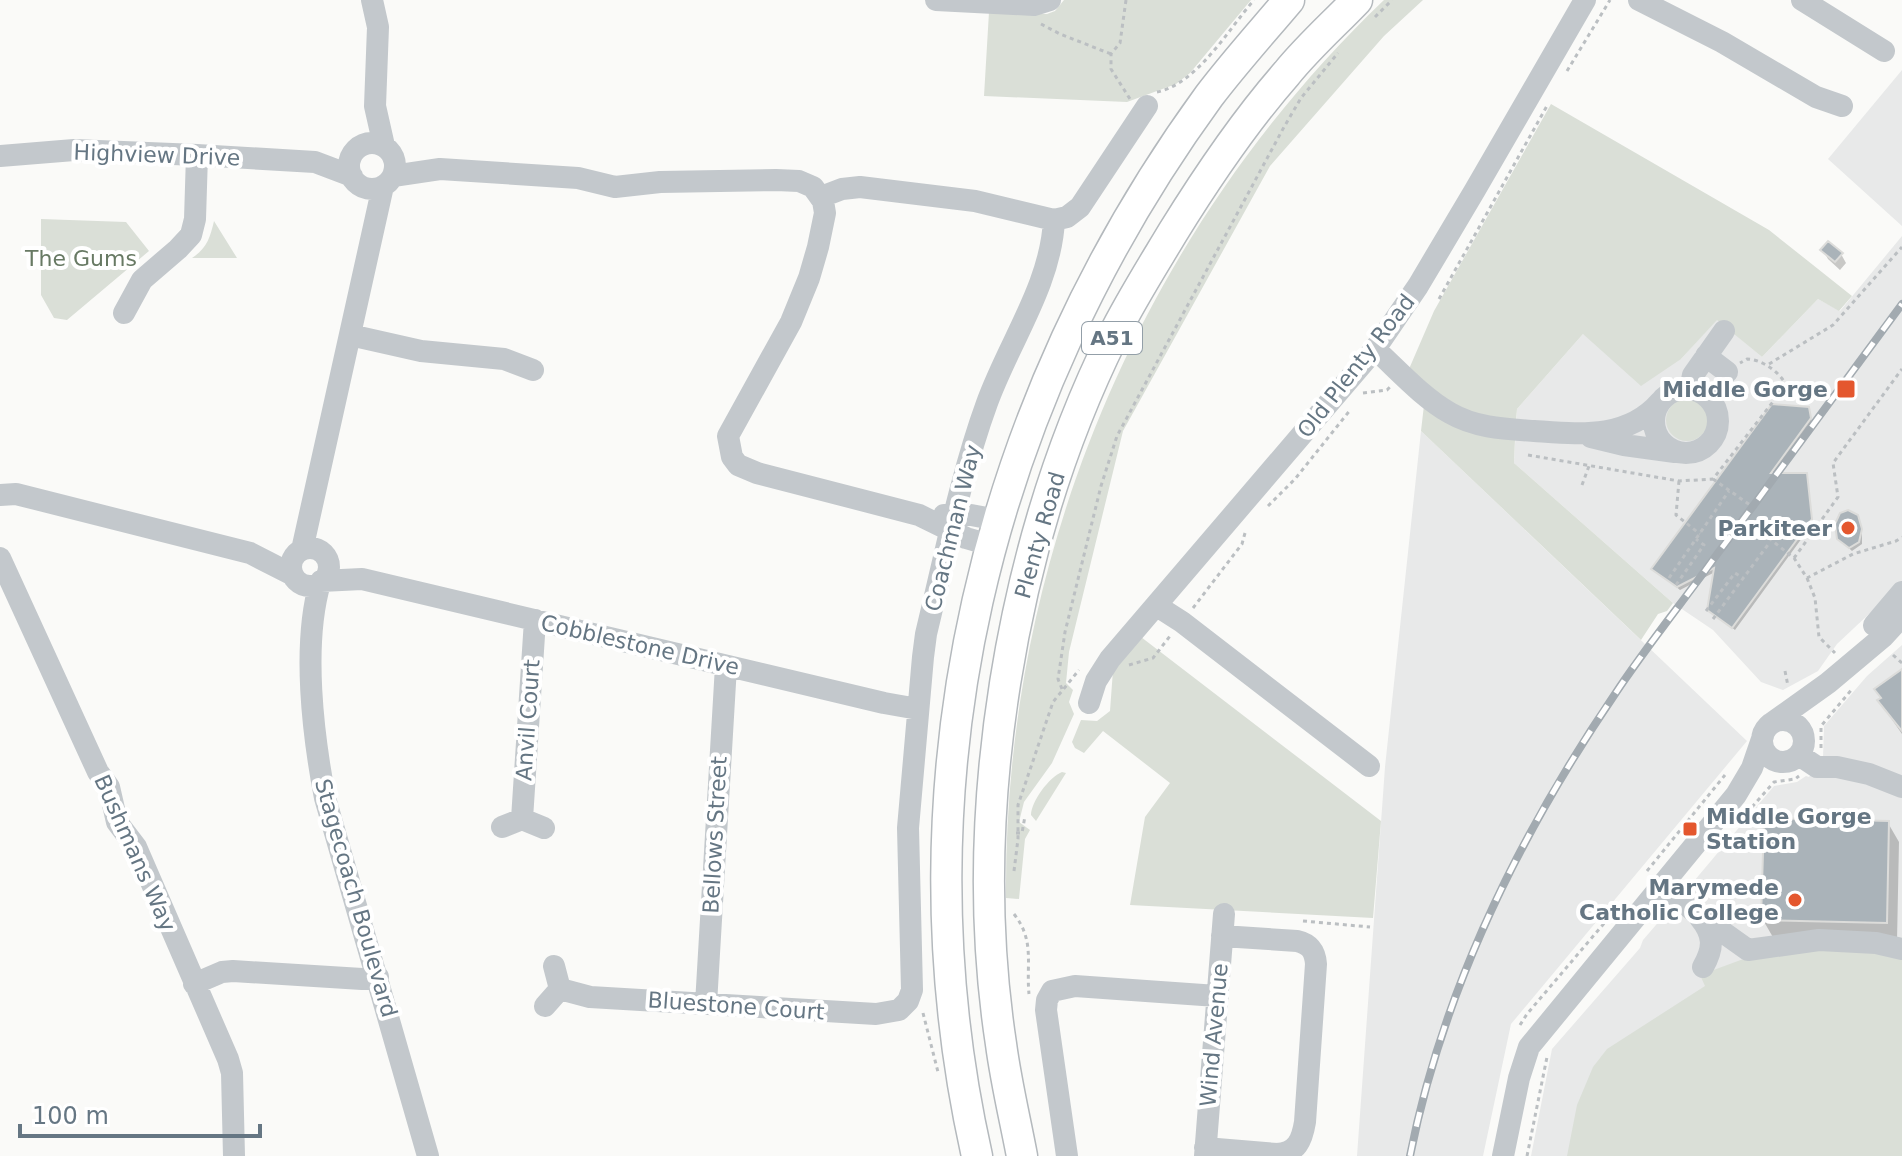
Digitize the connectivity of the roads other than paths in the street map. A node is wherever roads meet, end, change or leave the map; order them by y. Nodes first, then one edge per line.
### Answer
1 (372, 0) edge
2 (936, 0) edge
3 (1050, 0) edge
4 (1289, 0) edge
5 (1585, 0) edge
6 (1639, 0) edge
7 (1802, 0) edge
8 (1365, 9) edge
9 (1884, 51) dead end
10 (1141, 103) road end
11 (375, 106) junction
12 (1842, 106) dead end
13 (357, 149) junction
14 (197, 155) junction
15 (0, 156) edge
16 (315, 162) junction
17 (377, 171) junction
18 (821, 197) junction
19 (1054, 220) junction
20 (124, 313) dead end
21 (350, 335) junction
22 (1375, 349) junction
23 (533, 370) dead end
24 (1727, 372) dead end
25 (1690, 390) junction
26 (1660, 402) junction
27 (1582, 434) junction
28 (1680, 453) junction
29 (0, 495) edge
30 (954, 523) junction
31 (994, 533) junction
32 (250, 553) junction
33 (313, 553) junction
34 (0, 558) edge
35 (294, 577) junction
36 (362, 579) junction
37 (320, 582) junction
38 (1902, 592) edge
39 (1157, 606) junction
40 (1902, 608) edge
41 (1902, 616) edge
42 (535, 620) junction
43 (312, 635) junction
44 (726, 666) junction
45 (1853, 666) junction
46 (1828, 683) junction
47 (1089, 703) dead end
48 (918, 709) junction
49 (1768, 730) junction
50 (1801, 755) junction
51 (1369, 766) dead end
52 (1902, 787) edge
53 (1736, 795) junction
54 (544, 828) dead end
55 (1663, 885) junction
56 (1696, 913) junction
57 (1902, 949) edge
58 (554, 966) dead end
59 (1703, 967) dead end
60 (378, 977) junction
61 (194, 984) junction
62 (1217, 996) junction
63 (908, 1001) joint
64 (706, 1004) junction
65 (1305, 1151) edge
66 (1205, 1152) edge
67 (234, 1156) edge
68 (428, 1156) edge
69 (977, 1156) edge
70 (1022, 1156) edge
71 (1067, 1156) edge
72 (1503, 1156) edge

1 - 11 street
2 - 3 street
4 - 31 highway, Plenty Road / A51
5 - 22 street, Old Plenty Road
6 - 12 street
7 - 9 street
8 - 70 highway, Plenty Road / A51
10 - 19 street
11 - 13 street
11 - 17 street
13 - 16 street, Highview Drive
13 - 17 street
13 - 17 street, Highview Drive
14 - 15 street, Highview Drive
14 - 16 street, Highview Drive
14 - 20 street
16 - 17 street, Highview Drive
17 - 18 street, Highview Drive
17 - 21 street
18 - 19 street
18 - 30 street
19 - 30 street, Coachman Way
21 - 23 street
21 - 33 street
22 - 27 street
22 - 39 street, Old Plenty Road
24 - 25 street
25 - 26 street
25 - 28 street
26 - 27 street
26 - 28 street
27 - 28 street
29 - 32 street
30 - 31 street
30 - 48 street, Coachman Way
31 - 69 highway, Plenty Road / A51
32 - 33 street
32 - 35 street
33 - 35 street
33 - 36 street, Cobblestone Drive
33 - 37 street
34 - 61 street, Bushmans Way
35 - 37 street
35 - 43 street, Stagecoach Boulevard
36 - 37 street, Cobblestone Drive
36 - 42 street, Cobblestone Drive
37 - 43 street, Stagecoach Boulevard
38 - 45 street
39 - 47 street, Old Plenty Road
39 - 51 street
40 - 45 street
41 - 45 street
42 - 44 street, Cobblestone Drive
42 - 54 street, Anvil Court
43 - 60 street, Stagecoach Boulevard
44 - 48 street, Cobblestone Drive
44 - 64 street, Bellows Street
45 - 46 street
46 - 49 street
46 - 50 street
48 - 63 street, Coachman Way
49 - 50 street
49 - 50 street
49 - 53 street
50 - 52 street
50 - 53 street
53 - 55 street
55 - 56 street
55 - 72 street
56 - 57 street
56 - 59 street
58 - 64 street, Bluestone Court
60 - 61 street
60 - 68 street, Stagecoach Boulevard
61 - 67 street, Bushmans Way
62 - 65 street, Wind Avenue
62 - 66 street, Wind Avenue
62 - 71 street
63 - 64 street, Bluestone Court
65 - 66 street

